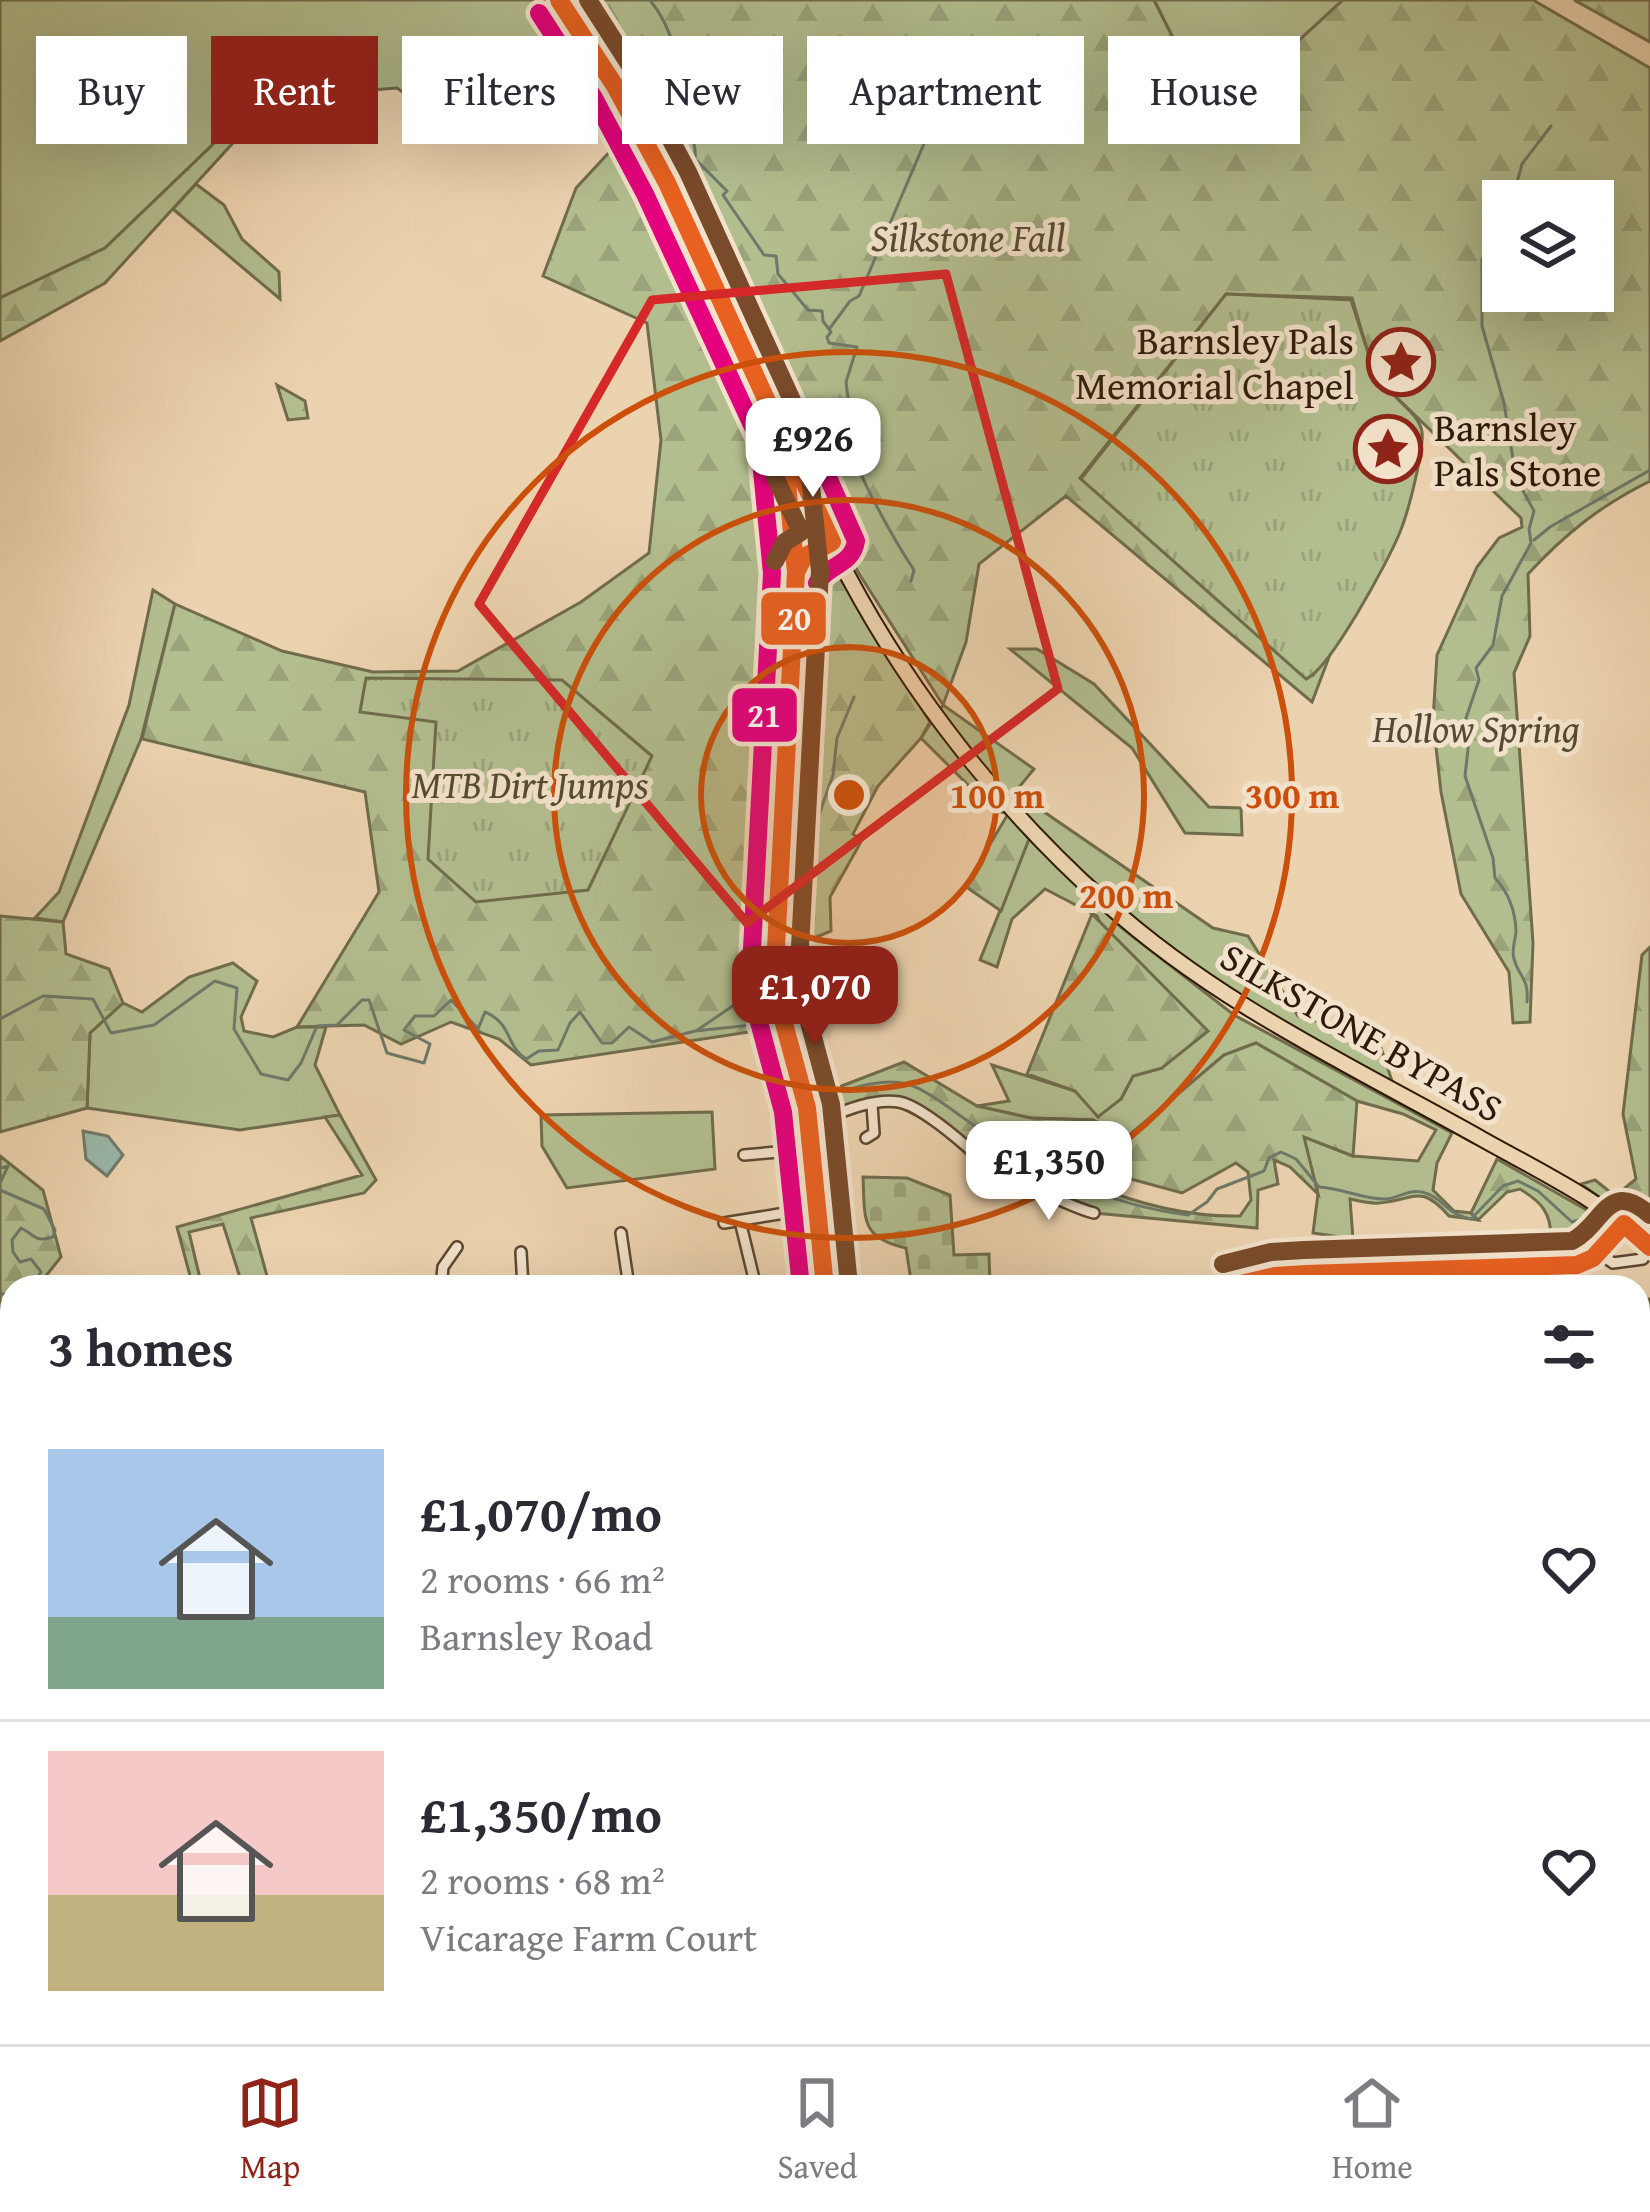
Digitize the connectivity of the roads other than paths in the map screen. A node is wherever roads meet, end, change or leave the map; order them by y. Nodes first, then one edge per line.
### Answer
1 (559, 0) edge
2 (782, 434) junction
3 (832, 542) junction
4 (796, 572) junction
5 (872, 1105) junction
6 (809, 1125) junction
7 (874, 1135) dead end
8 (812, 1149) junction
9 (744, 1155) dead end
10 (784, 1213) dead end
11 (1094, 1213) dead end
12 (740, 1221) junction
13 (724, 1223) dead end
14 (1624, 1224) junction
15 (621, 1233) dead end
16 (457, 1246) dead end
17 (1599, 1253) junction
18 (1640, 1256) edge
19 (518, 1261) dead end
20 (442, 1275) edge
21 (521, 1275) edge
22 (625, 1275) edge
23 (753, 1275) edge
24 (824, 1275) edge
25 (1302, 1275) edge

1 - 2 highway, SILKSTONE BYPASS
2 - 3 highway, SILKSTONE BYPASS
2 - 4 street
3 - 4 street
3 - 14 highway, SILKSTONE BYPASS
4 - 6 street
5 - 6 street
5 - 7 street
5 - 11 street
6 - 8 street
8 - 9 street
8 - 24 street
10 - 12 street
12 - 13 street
12 - 23 street
14 - 17 street
14 - 18 highway, SILKSTONE BYPASS
15 - 22 street
16 - 20 street
17 - 18 street
17 - 25 street
19 - 21 street

